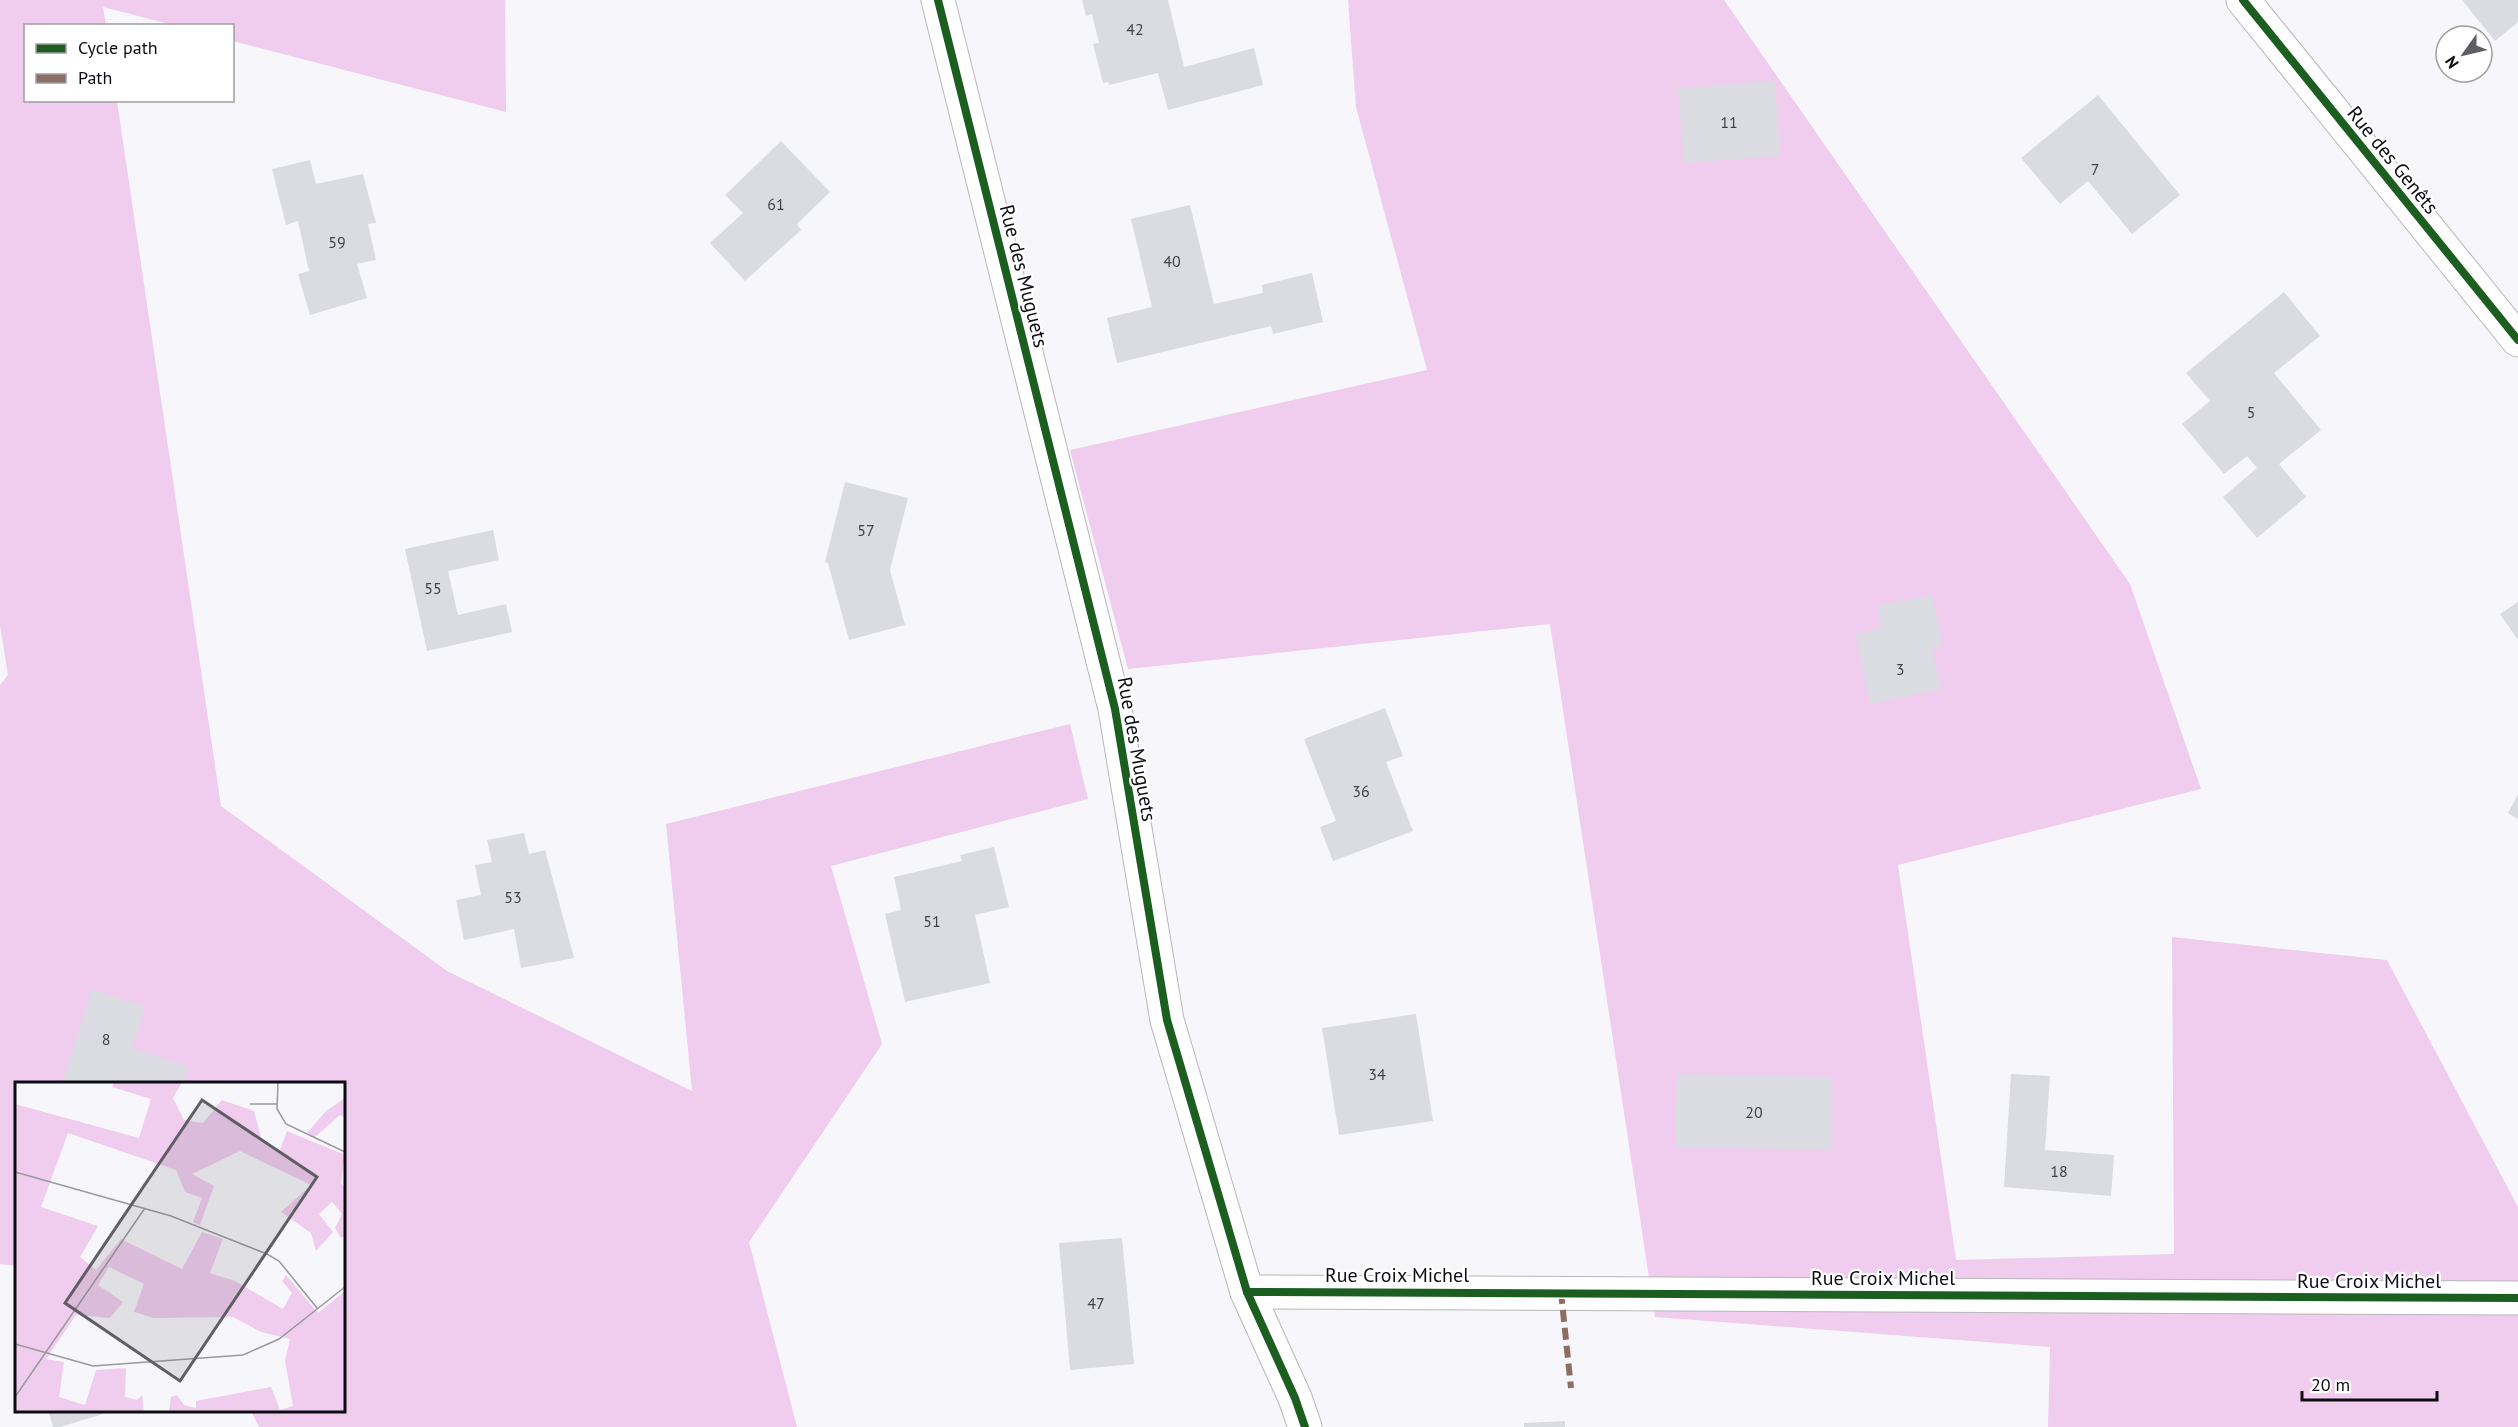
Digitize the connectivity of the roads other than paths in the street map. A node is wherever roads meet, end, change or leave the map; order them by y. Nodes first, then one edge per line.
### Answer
1 (938, 0) edge
2 (2243, 0) edge
3 (2518, 340) edge
4 (1247, 1292) junction
5 (2518, 1298) edge
6 (1305, 1427) edge

1 - 4 street, Rue des Muguets
2 - 3 street, Rue des Genêts
4 - 5 street, Rue Croix Michel
4 - 6 street, Rue des Muguets

